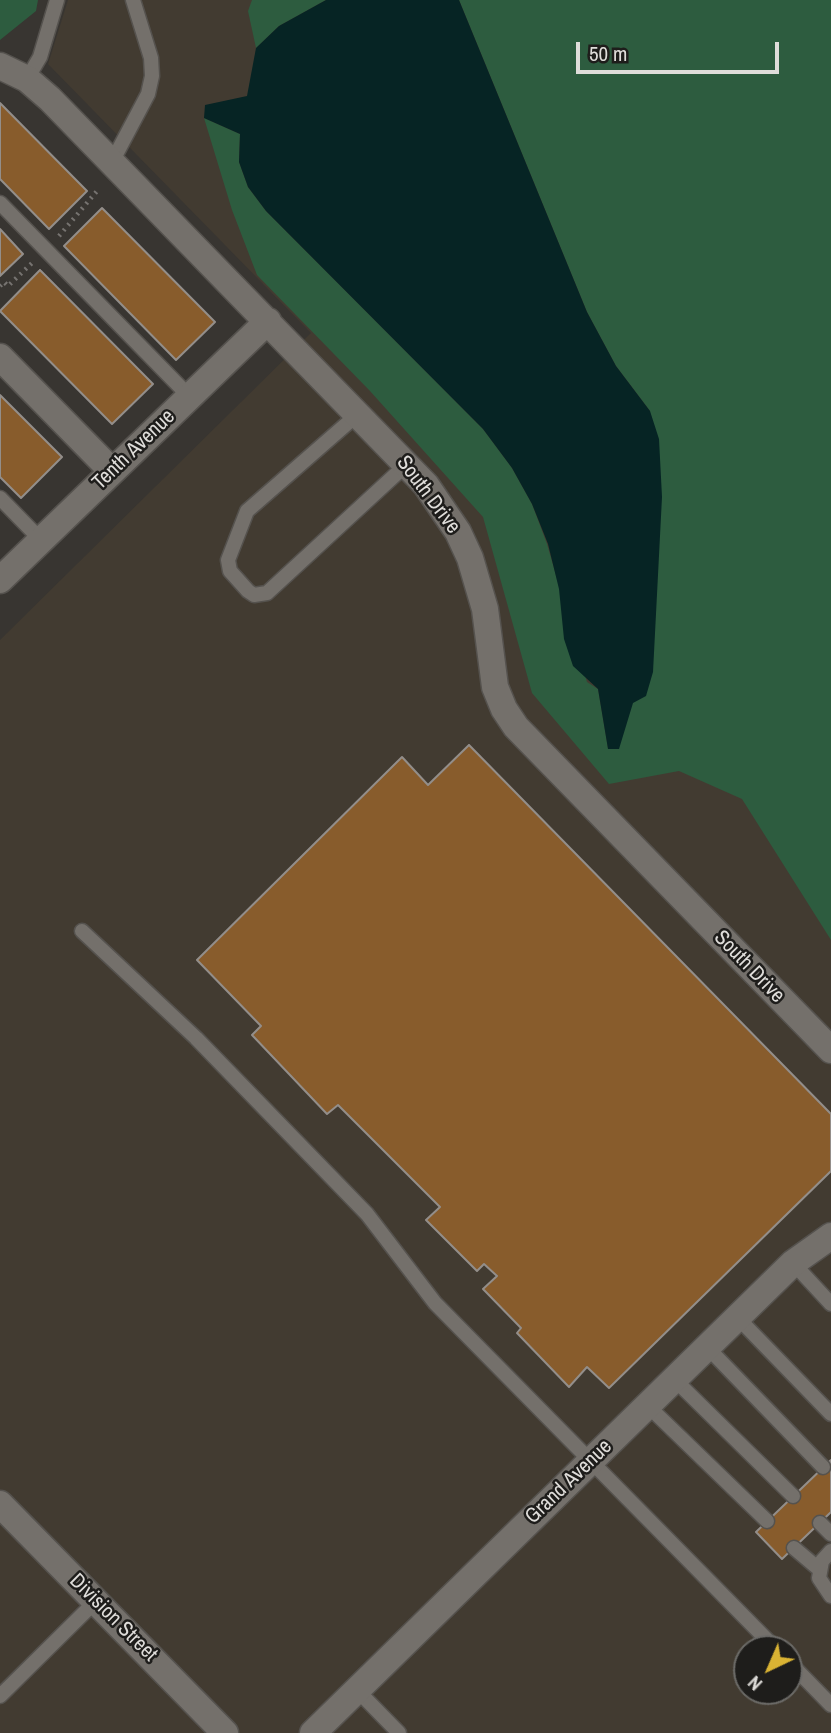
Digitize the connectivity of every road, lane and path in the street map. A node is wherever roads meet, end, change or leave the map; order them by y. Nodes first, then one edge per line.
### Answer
1 (57, 0) edge
2 (133, 0) edge
3 (0, 66) edge
4 (27, 79) junction
5 (112, 162) junction
6 (97, 191) dead end
7 (0, 203) edge
8 (53, 242) dead end
9 (33, 261) dead end
10 (0, 286) edge
11 (268, 321) junction
12 (0, 357) edge
13 (189, 396) junction
14 (358, 414) junction
15 (407, 464) junction
16 (112, 471) junction
17 (0, 498) edge
18 (41, 540) junction
19 (0, 580) edge
20 (82, 931) dead end
21 (831, 1050) edge
22 (831, 1236) edge
23 (793, 1263) junction
24 (831, 1304) edge
25 (737, 1317) junction
26 (706, 1347) junction
27 (674, 1379) junction
28 (647, 1405) junction
29 (831, 1415) edge
30 (592, 1460) junction
31 (823, 1467) dead end
32 (793, 1496) dead end
33 (0, 1504) edge
34 (767, 1521) dead end
35 (820, 1523) dead end
36 (831, 1534) edge
37 (794, 1548) dead end
38 (831, 1550) edge
39 (820, 1570) junction
40 (831, 1596) edge
41 (96, 1601) junction
42 (762, 1635) edge
43 (803, 1676) edge
44 (357, 1690) junction
45 (0, 1696) edge
46 (831, 1705) edge
47 (213, 1728) edge
48 (313, 1733) edge
49 (399, 1733) edge

1 - 4 lane
2 - 5 lane
3 - 4 street, South Drive
4 - 5 street, South Drive
5 - 11 street, South Drive
6 - 8 path
7 - 13 lane
9 - 10 path
11 - 13 street, Tenth Avenue
11 - 14 street, South Drive
12 - 16 street
13 - 16 street, Tenth Avenue
14 - 15 street, South Drive
14 - 15 lane
15 - 21 street, South Drive
16 - 18 street, Tenth Avenue
17 - 18 lane
18 - 19 street, Tenth Avenue
20 - 30 lane
22 - 23 street, Grand Avenue
23 - 24 lane
23 - 25 street, Grand Avenue
25 - 26 street, Grand Avenue
25 - 29 lane
26 - 27 street, Grand Avenue
26 - 31 lane
27 - 28 street, Grand Avenue
27 - 32 lane
28 - 30 street, Grand Avenue
28 - 34 lane
30 - 42 lane
30 - 44 street, Grand Avenue
33 - 41 street, Division Street
35 - 36 lane
37 - 39 lane
38 - 39 lane
39 - 40 lane
41 - 45 lane
41 - 47 street, Division Street
43 - 46 lane
44 - 48 street, Grand Avenue
44 - 49 lane

